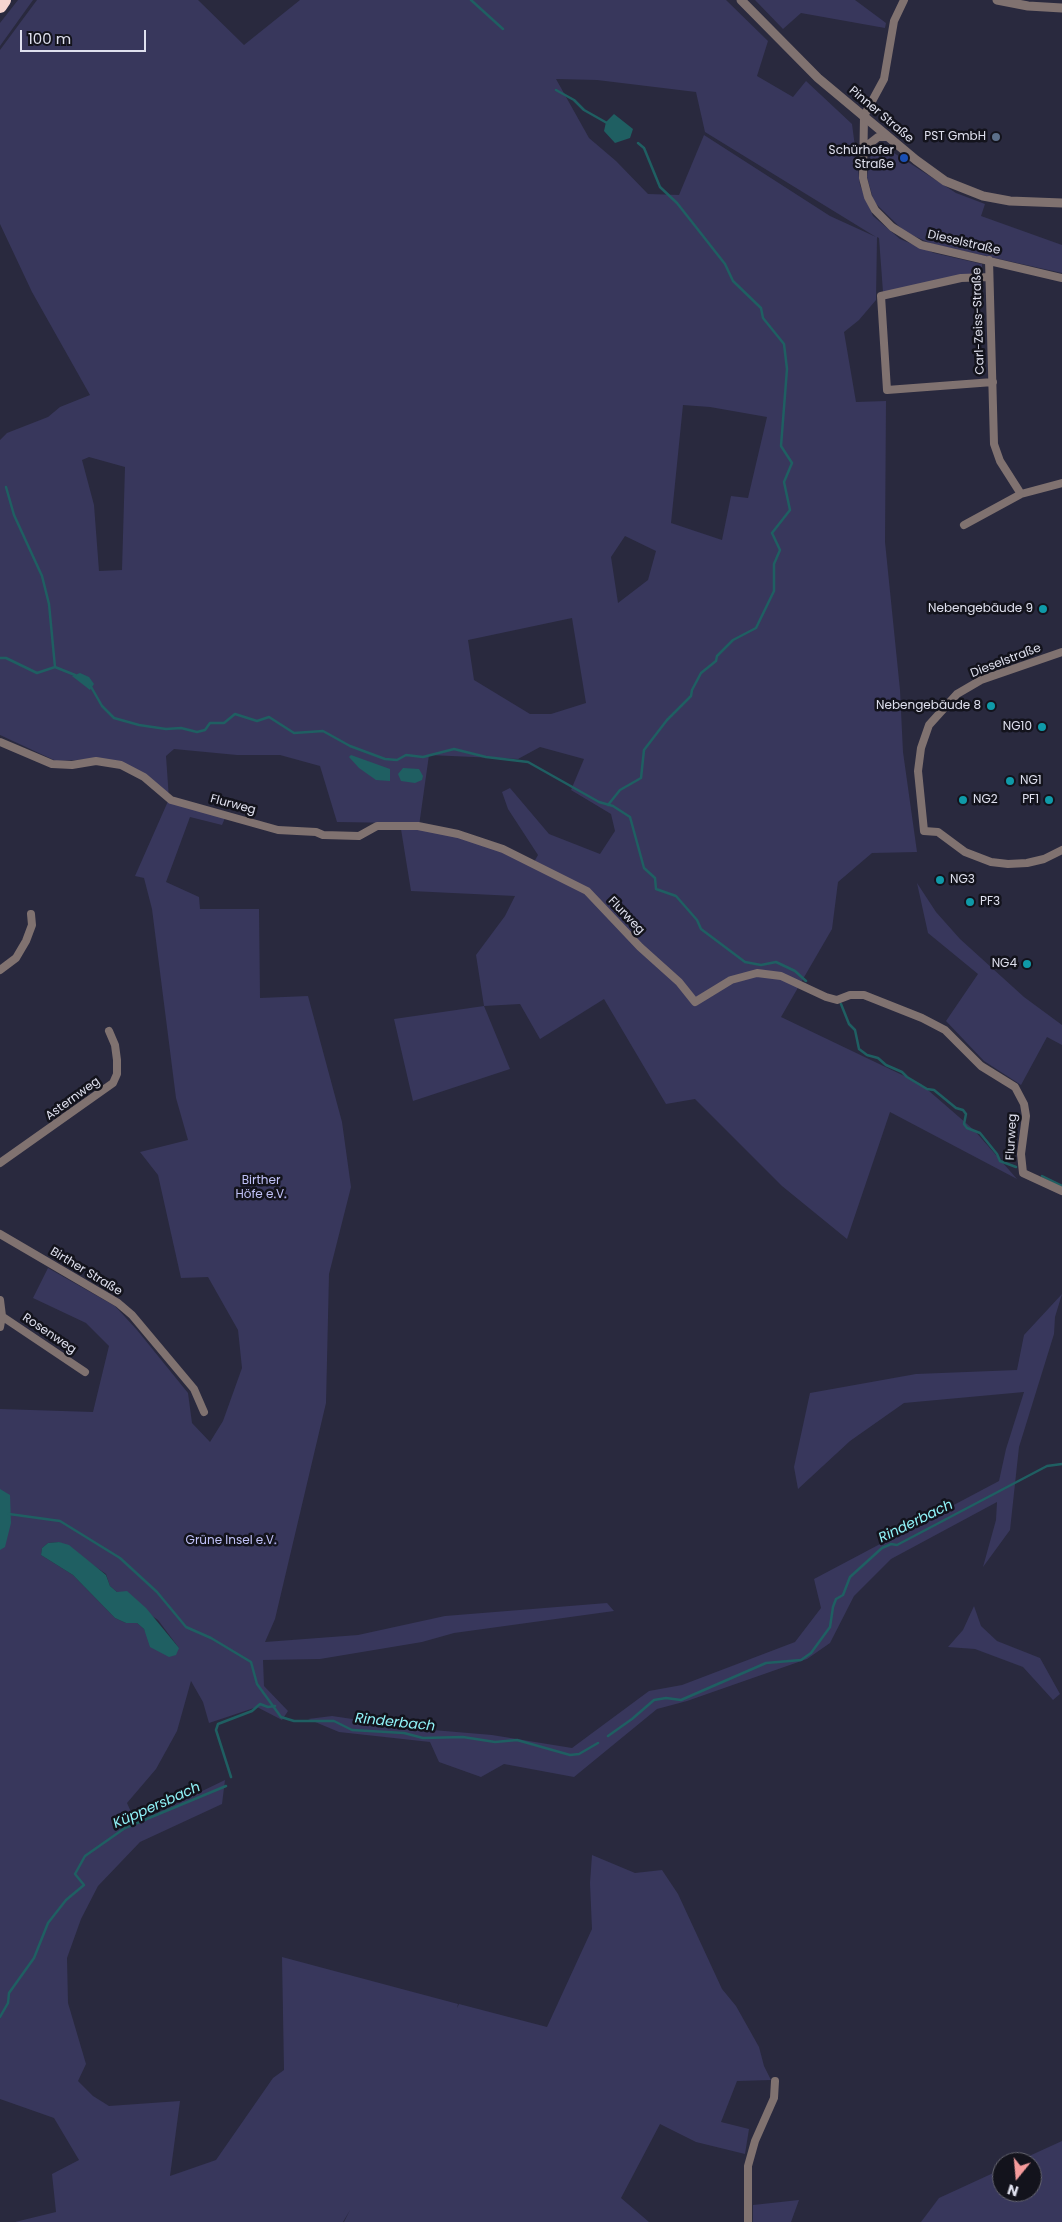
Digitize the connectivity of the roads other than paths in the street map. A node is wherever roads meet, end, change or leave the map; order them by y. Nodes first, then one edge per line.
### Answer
1 (4, 0) edge
2 (741, 0) edge
3 (904, 0) edge
4 (998, 0) edge
5 (0, 6) edge
6 (1062, 8) edge
7 (864, 116) junction
8 (888, 137) junction
9 (864, 148) junction
10 (1062, 203) edge
11 (989, 260) junction
12 (988, 277) junction
13 (1062, 278) edge
14 (992, 382) junction
15 (1062, 483) edge
16 (1021, 494) junction
17 (964, 525) dead end
18 (1062, 652) edge
19 (0, 742) edge
20 (1062, 850) edge
21 (31, 914) dead end
22 (0, 970) edge
23 (110, 1031) dead end
24 (0, 1163) edge
25 (1062, 1191) edge
26 (0, 1234) edge
27 (0, 1300) edge
28 (1, 1316) edge
29 (0, 1327) edge
30 (85, 1372) dead end
31 (204, 1412) dead end
32 (775, 2081) dead end
33 (748, 2222) edge

1 - 5 highway
2 - 7 street, Pinner Straße
3 - 7 street
4 - 6 street
7 - 8 street, Pinner Straße
7 - 9 street, Dieselstraße
8 - 9 street
8 - 10 street, Pinner Straße
9 - 11 street, Dieselstraße
11 - 12 street, Carl-Zeiss-Straße
11 - 13 street, Dieselstraße
12 - 14 street, Carl-Zeiss-Straße
12 - 14 street, Carl-Zeiss-Straße
14 - 16 street, Carl-Zeiss-Straße
15 - 16 street
16 - 17 street
18 - 20 street, Dieselstraße
19 - 25 street, Flurweg
21 - 22 street
23 - 24 street, Asternweg
26 - 31 street, Birther Straße
27 - 28 street
28 - 29 street
28 - 30 street, Rosenweg
32 - 33 street

